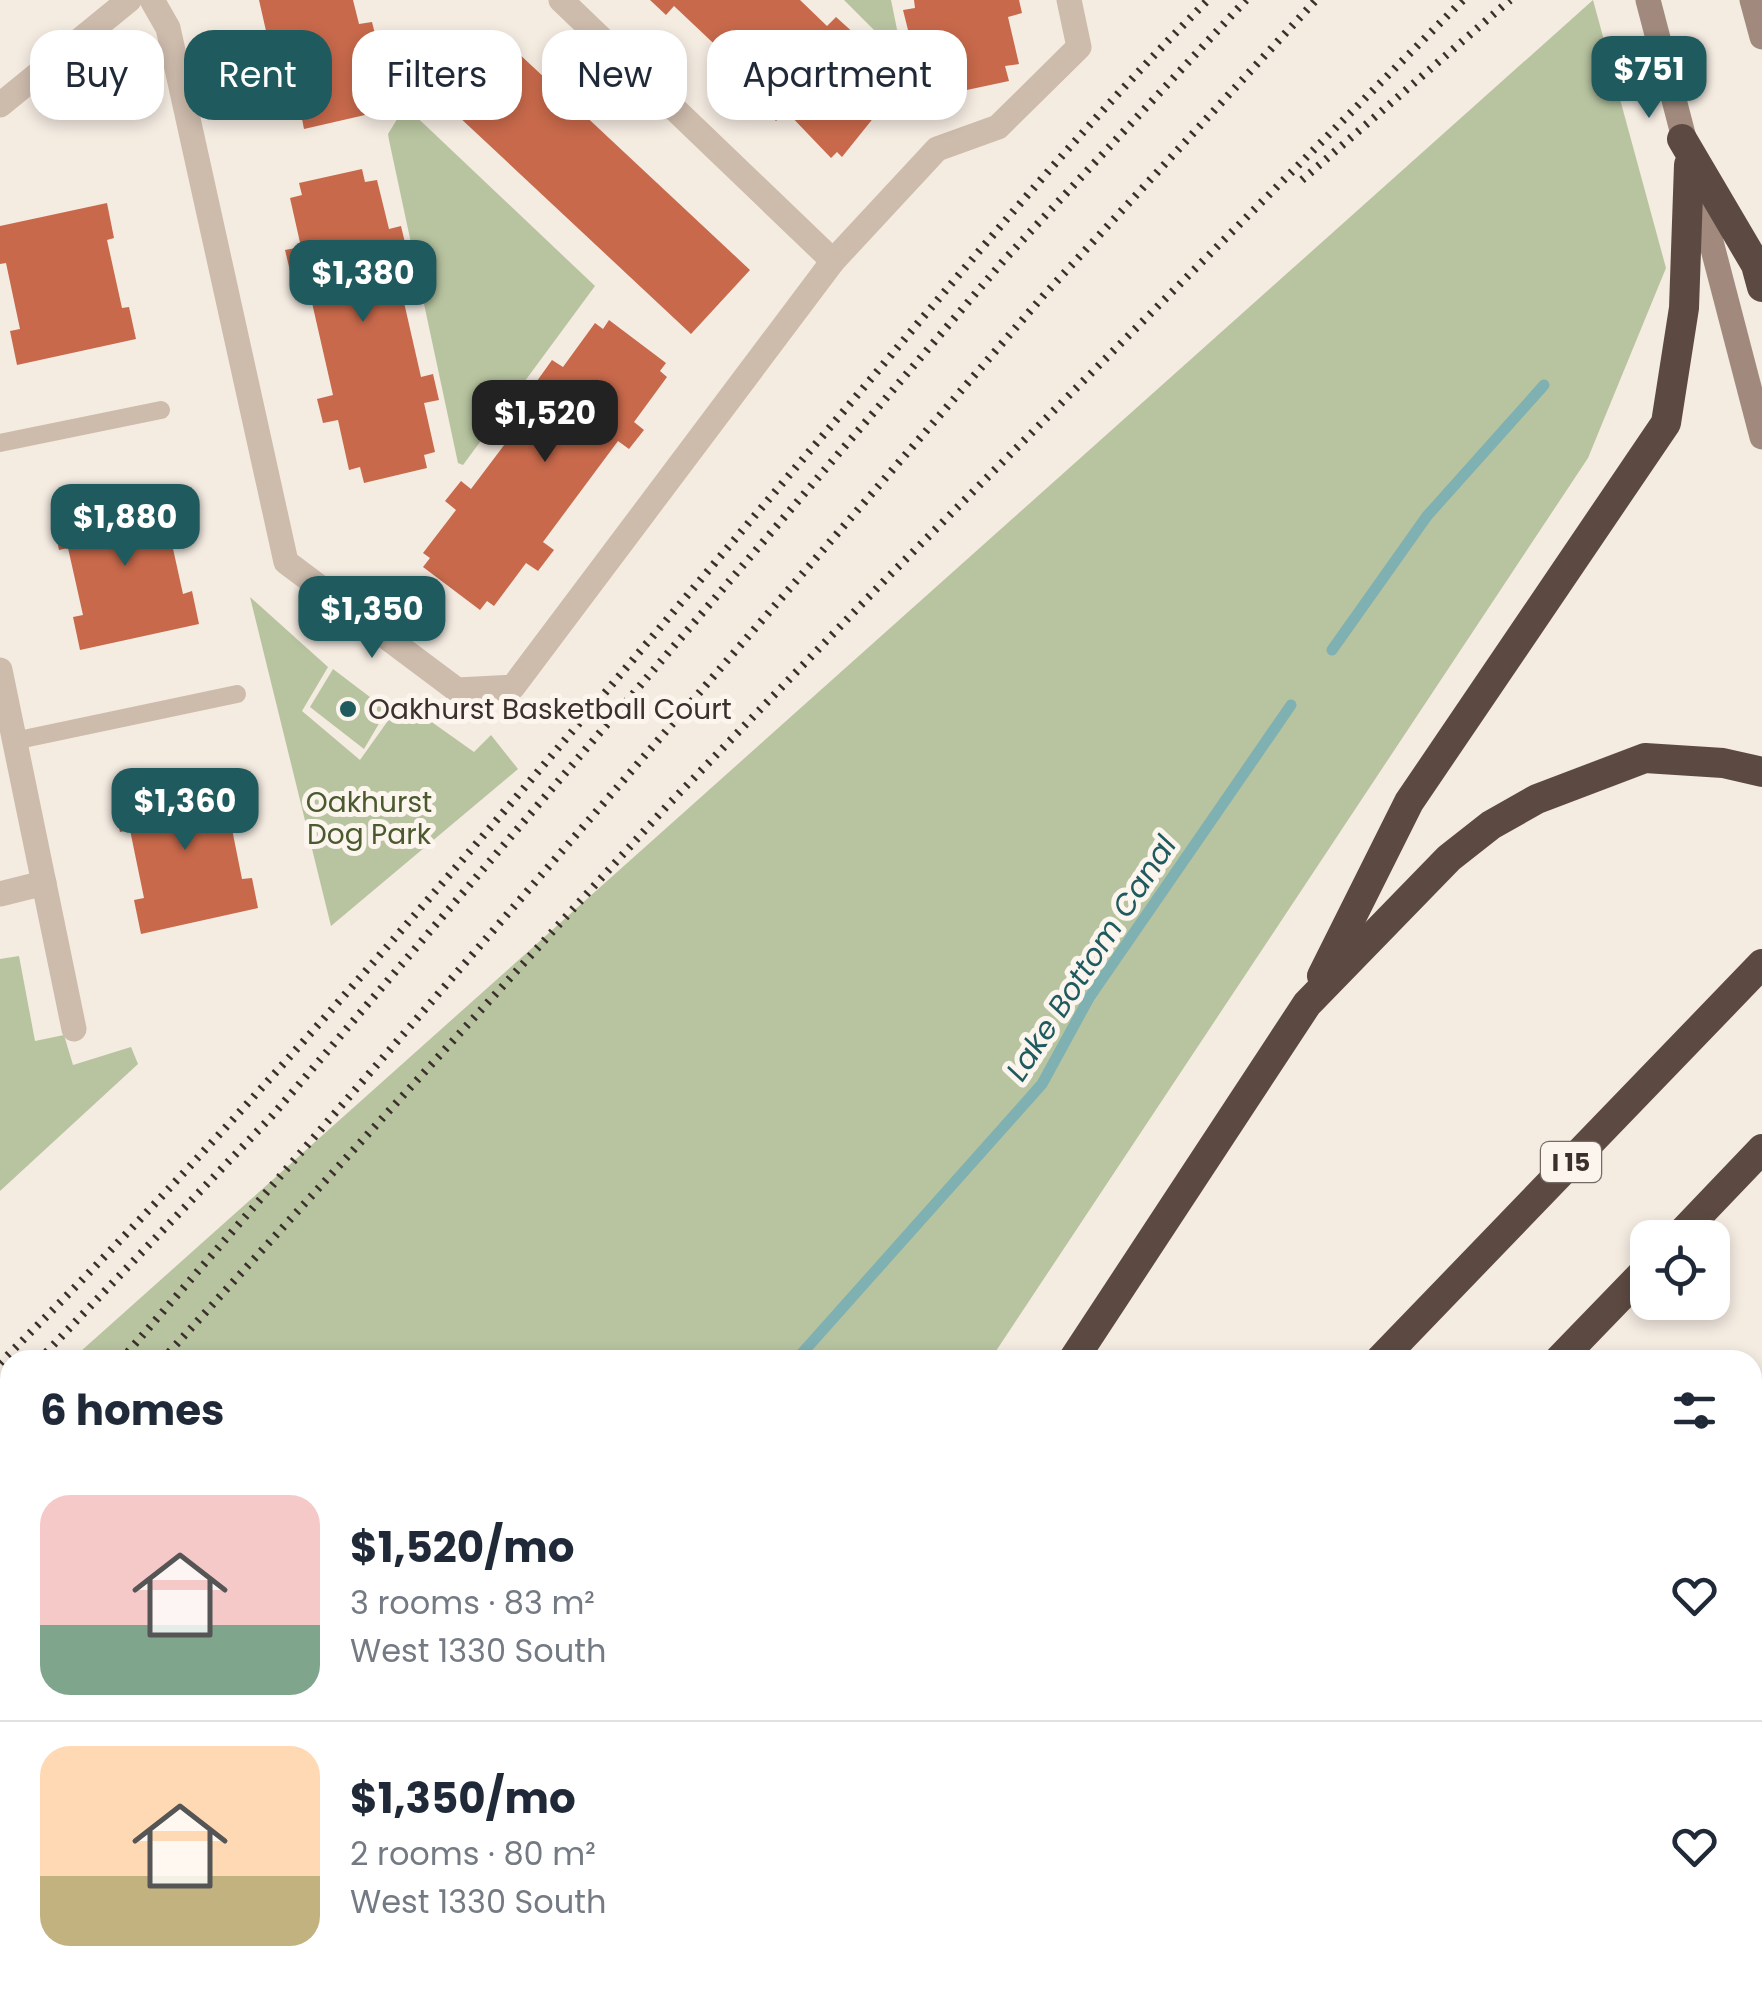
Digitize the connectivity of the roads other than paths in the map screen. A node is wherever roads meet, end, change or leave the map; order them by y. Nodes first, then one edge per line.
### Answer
1 (129, 0) edge
2 (152, 0) edge
3 (562, 0) edge
4 (1069, 0) edge
5 (1648, 0) edge
6 (1752, 0) edge
7 (1762, 37) edge
8 (0, 105) edge
9 (1685, 152) junction
10 (833, 260) junction
11 (1762, 288) edge
12 (162, 410) dead end
13 (1762, 437) edge
14 (0, 442) edge
15 (0, 670) edge
16 (238, 694) dead end
17 (14, 741) junction
18 (1762, 772) edge
19 (44, 884) junction
20 (0, 894) edge
21 (1762, 964) edge
22 (1308, 1004) junction
23 (74, 1029) dead end
24 (1762, 1149) edge
25 (1694, 1220) edge
26 (1630, 1287) edge
27 (1080, 1350) edge
28 (1390, 1350) edge
29 (1569, 1350) edge

1 - 8 street
2 - 10 street
3 - 10 street
4 - 10 street
5 - 9 main road
6 - 7 main road
9 - 11 highway
9 - 13 main road
9 - 22 highway
12 - 14 lane
15 - 17 street
16 - 17 lane
17 - 19 street
18 - 22 highway
19 - 20 street
19 - 23 street
21 - 28 highway, I 15
22 - 27 highway
24 - 25 highway
26 - 29 highway

